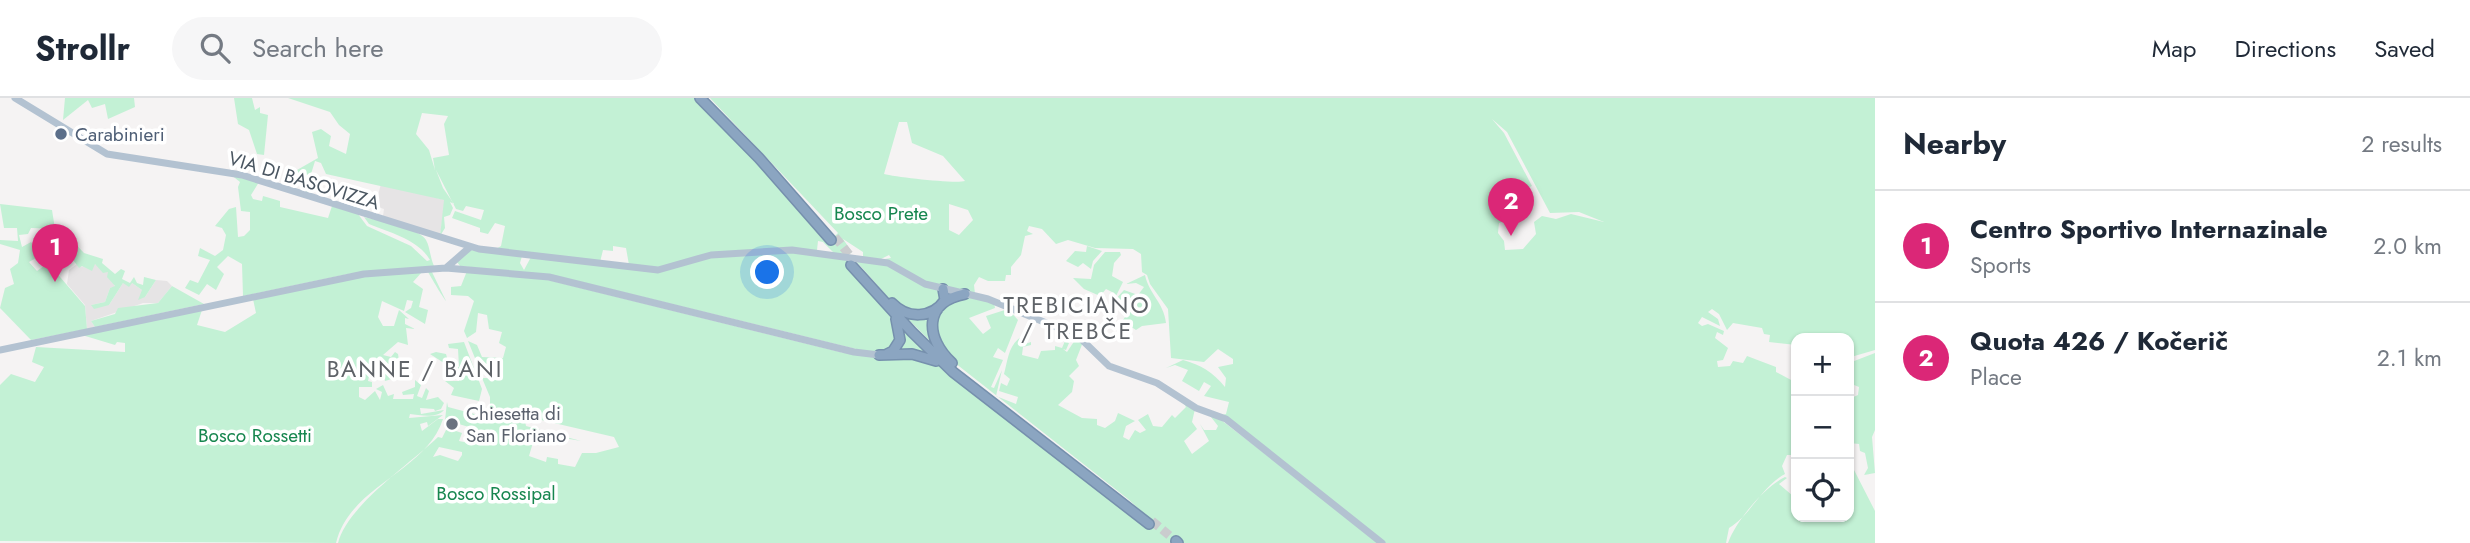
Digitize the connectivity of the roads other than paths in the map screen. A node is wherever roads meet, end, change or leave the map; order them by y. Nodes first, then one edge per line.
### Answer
1 (15, 98) edge
2 (700, 98) edge
3 (706, 98) edge
4 (470, 247) junction
5 (853, 263) tunnel mouth
6 (446, 268) junction
7 (872, 286) junction
8 (965, 293) joint
9 (947, 295) junction
10 (0, 350) edge
11 (879, 355) junction
12 (982, 395) junction
13 (996, 400) junction
14 (1382, 543) edge

1 - 4 main road, VIA DI BASOVIZZA
2 - 3 highway
4 - 6 main road
4 - 9 main road, VIA DI BASOVIZZA
5 - 7 highway
6 - 10 main road
6 - 11 main road
7 - 9 highway
7 - 11 highway
7 - 12 highway
7 - 13 highway
8 - 9 highway
8 - 14 main road
9 - 13 highway
11 - 12 highway
12 - 13 highway

